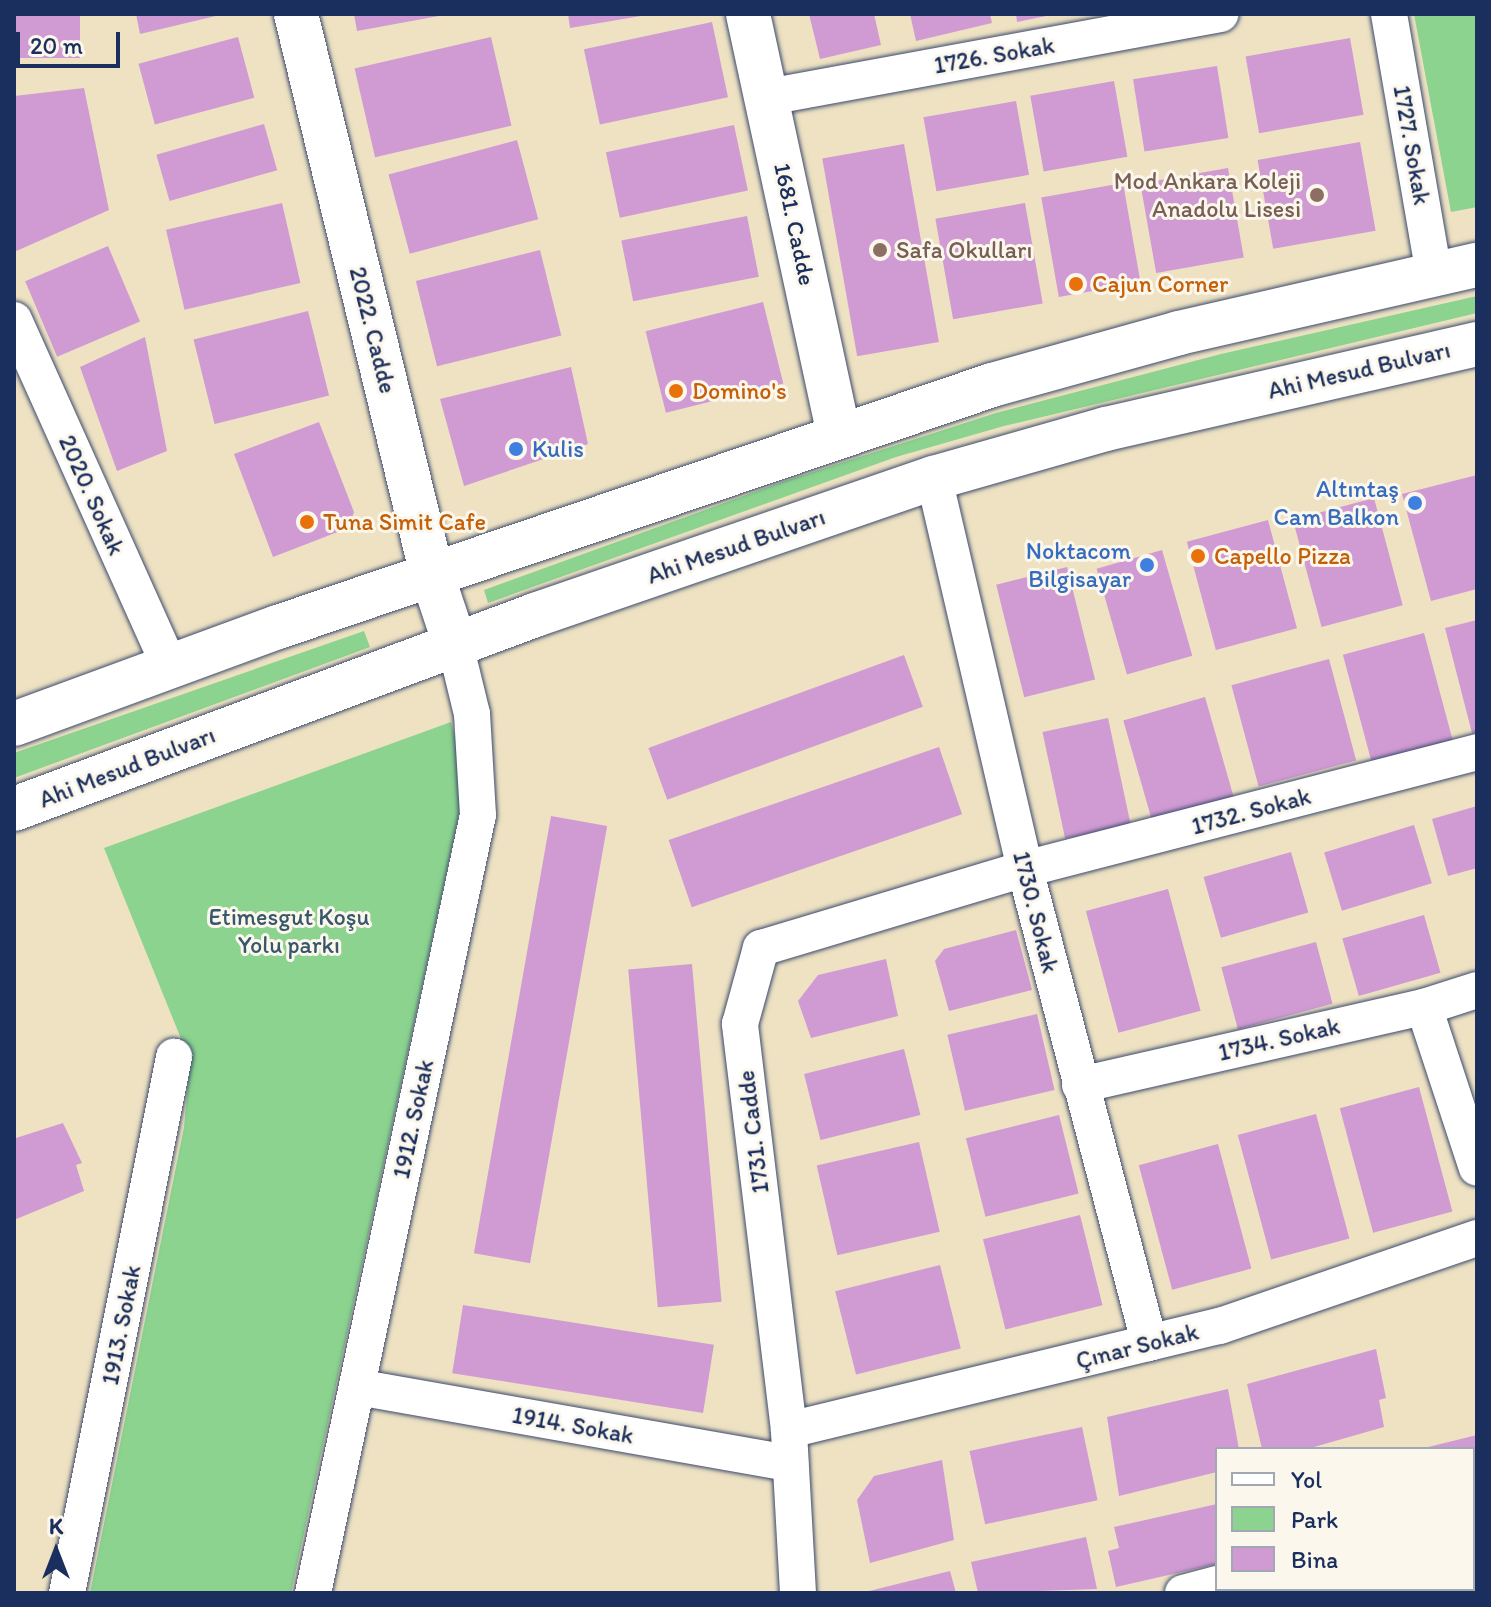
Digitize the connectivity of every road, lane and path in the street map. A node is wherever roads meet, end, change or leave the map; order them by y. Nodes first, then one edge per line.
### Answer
1 (296, 14) edge
2 (748, 14) edge
3 (1220, 14) edge
4 (1389, 14) edge
5 (768, 97) junction
6 (1477, 265) edge
7 (1434, 275) junction
8 (14, 320) edge
9 (1477, 344) edge
10 (839, 434) junction
11 (934, 478) junction
12 (432, 575) junction
13 (455, 644) junction
14 (171, 669) junction
15 (14, 724) edge
16 (1477, 752) edge
17 (14, 809) edge
18 (1025, 869) junction
19 (1477, 990) edge
20 (1424, 1007) junction
21 (174, 1057) dead end
22 (1080, 1085) junction
23 (1477, 1168) edge
24 (1477, 1238) edge
25 (1149, 1343) junction
26 (357, 1387) junction
27 (789, 1447) junction
28 (1215, 1585) edge
29 (67, 1593) edge
30 (313, 1593) edge
31 (798, 1593) edge
32 (1183, 1593) edge

1 - 12 main road, 2022. Cadde
2 - 5 main road, 1681. Cadde
3 - 5 street, 1726. Sokak
4 - 7 street, 1727. Sokak
5 - 10 main road, 1681. Cadde
6 - 7 main road
7 - 10 main road
8 - 14 street, 2020. Sokak
9 - 11 main road, Ahi Mesud Bulvarı
10 - 12 main road
11 - 13 main road, Ahi Mesud Bulvarı
11 - 18 street, 1730. Sokak
12 - 13 main road, 2022. Cadde
12 - 14 main road
13 - 17 main road, Ahi Mesud Bulvarı
13 - 26 street, 1912. Sokak
14 - 15 main road
16 - 18 street, 1732. Sokak
18 - 22 street, 1730. Sokak
18 - 27 street, 1731. Cadde
19 - 20 street, 1734. Sokak
20 - 22 street, 1734. Sokak
20 - 23 street
21 - 29 street, 1913. Sokak
22 - 25 street, 1730. Sokak
24 - 25 street, Çınar Sokak
25 - 27 street, Çınar Sokak
26 - 27 street, 1914. Sokak
26 - 30 street, 1912. Sokak
27 - 31 street, 1731. Cadde
28 - 32 street

